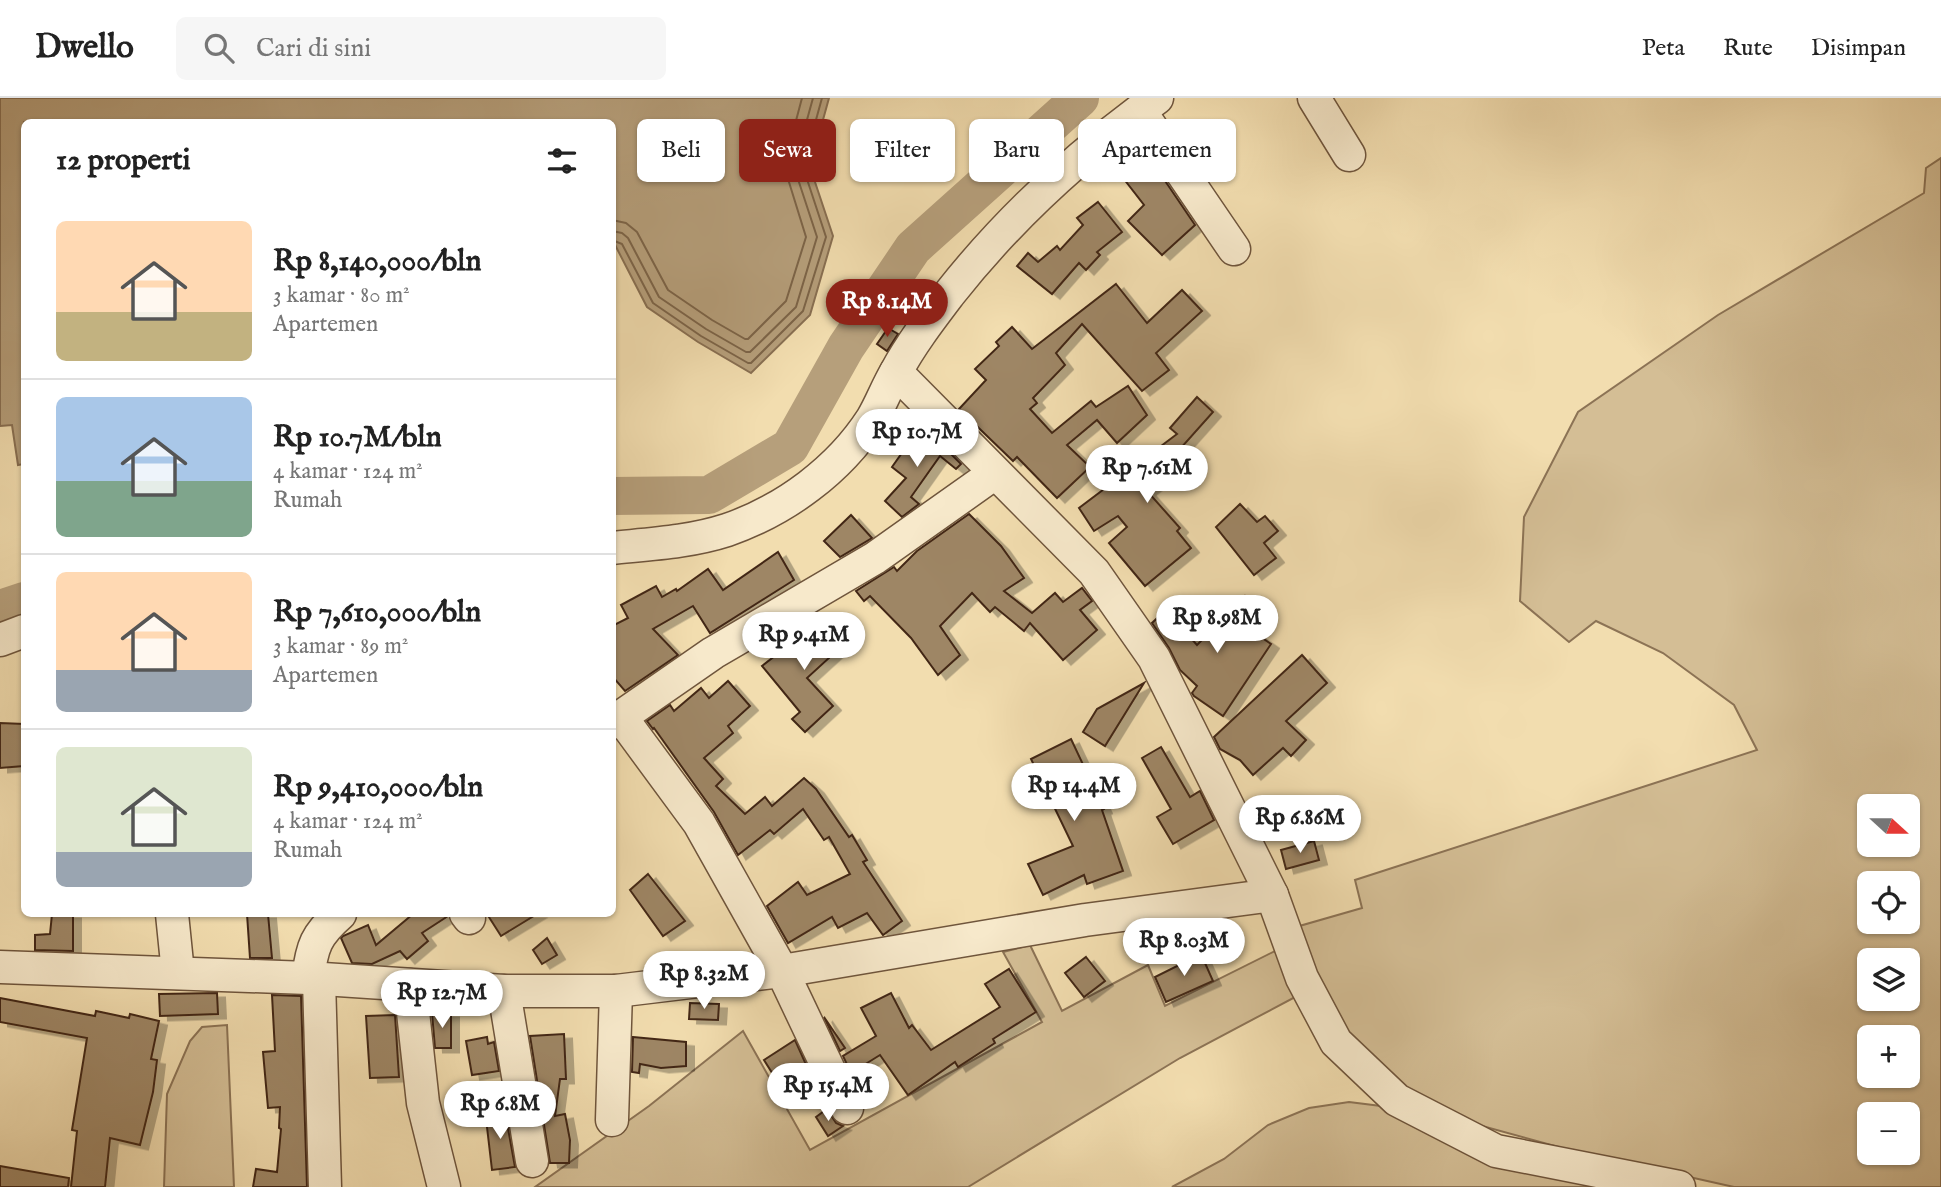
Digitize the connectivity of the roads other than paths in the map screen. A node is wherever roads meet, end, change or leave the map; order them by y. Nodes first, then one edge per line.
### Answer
1 (1314, 98) edge
2 (1149, 104) edge
3 (1349, 155) dead end
4 (1234, 249) dead end
5 (896, 372) junction
6 (995, 473) junction
7 (616, 548) edge
8 (21, 632) edge
9 (0, 640) edge
10 (617, 720) edge
11 (1272, 895) junction
12 (172, 917) edge
13 (337, 917) edge
14 (0, 967) edge
15 (782, 971) junction
16 (177, 973) junction
17 (314, 979) junction
18 (410, 985) junction
19 (616, 990) junction
20 (505, 991) junction
21 (847, 1108) dead end
22 (612, 1120) dead end
23 (532, 1161) dead end
24 (326, 1187) edge
25 (444, 1187) edge
26 (1679, 1187) edge

1 - 3 street
2 - 4 street
2 - 5 street
5 - 6 street
5 - 7 street
6 - 10 street
6 - 11 street
8 - 9 street
10 - 15 street
11 - 15 street
11 - 26 street
12 - 16 street
13 - 17 street
14 - 16 street
15 - 19 street
15 - 21 street
16 - 17 street
17 - 18 street
17 - 24 street
18 - 20 street
18 - 25 street
19 - 20 street
19 - 22 street
20 - 23 street

